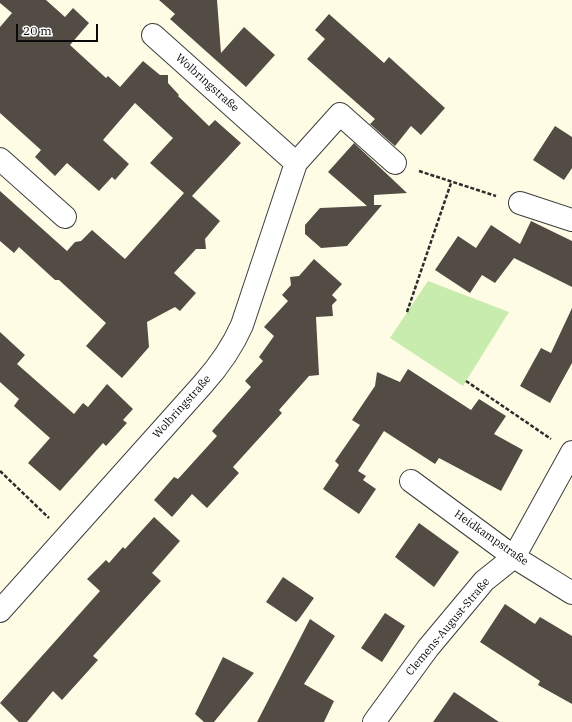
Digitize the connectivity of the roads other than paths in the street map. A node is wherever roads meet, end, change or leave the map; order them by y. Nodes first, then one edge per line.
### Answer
1 (153, 35) dead end
2 (0, 159) edge
3 (296, 163) junction
4 (395, 163) road end
5 (520, 203) road end
6 (64, 217) dead end
7 (572, 220) edge
8 (572, 452) edge
9 (411, 481) dead end
10 (514, 556) junction
11 (572, 593) edge
12 (0, 611) edge
13 (374, 722) edge

1 - 3 street, Wolbringstraße
2 - 6 street
3 - 4 street, Wolbringstraße
3 - 12 street, Wolbringstraße
5 - 7 street
8 - 10 street, Clemens-August-Straße
9 - 10 street, Heidkampstraße
10 - 11 street, Heidkampstraße
10 - 13 street, Clemens-August-Straße

